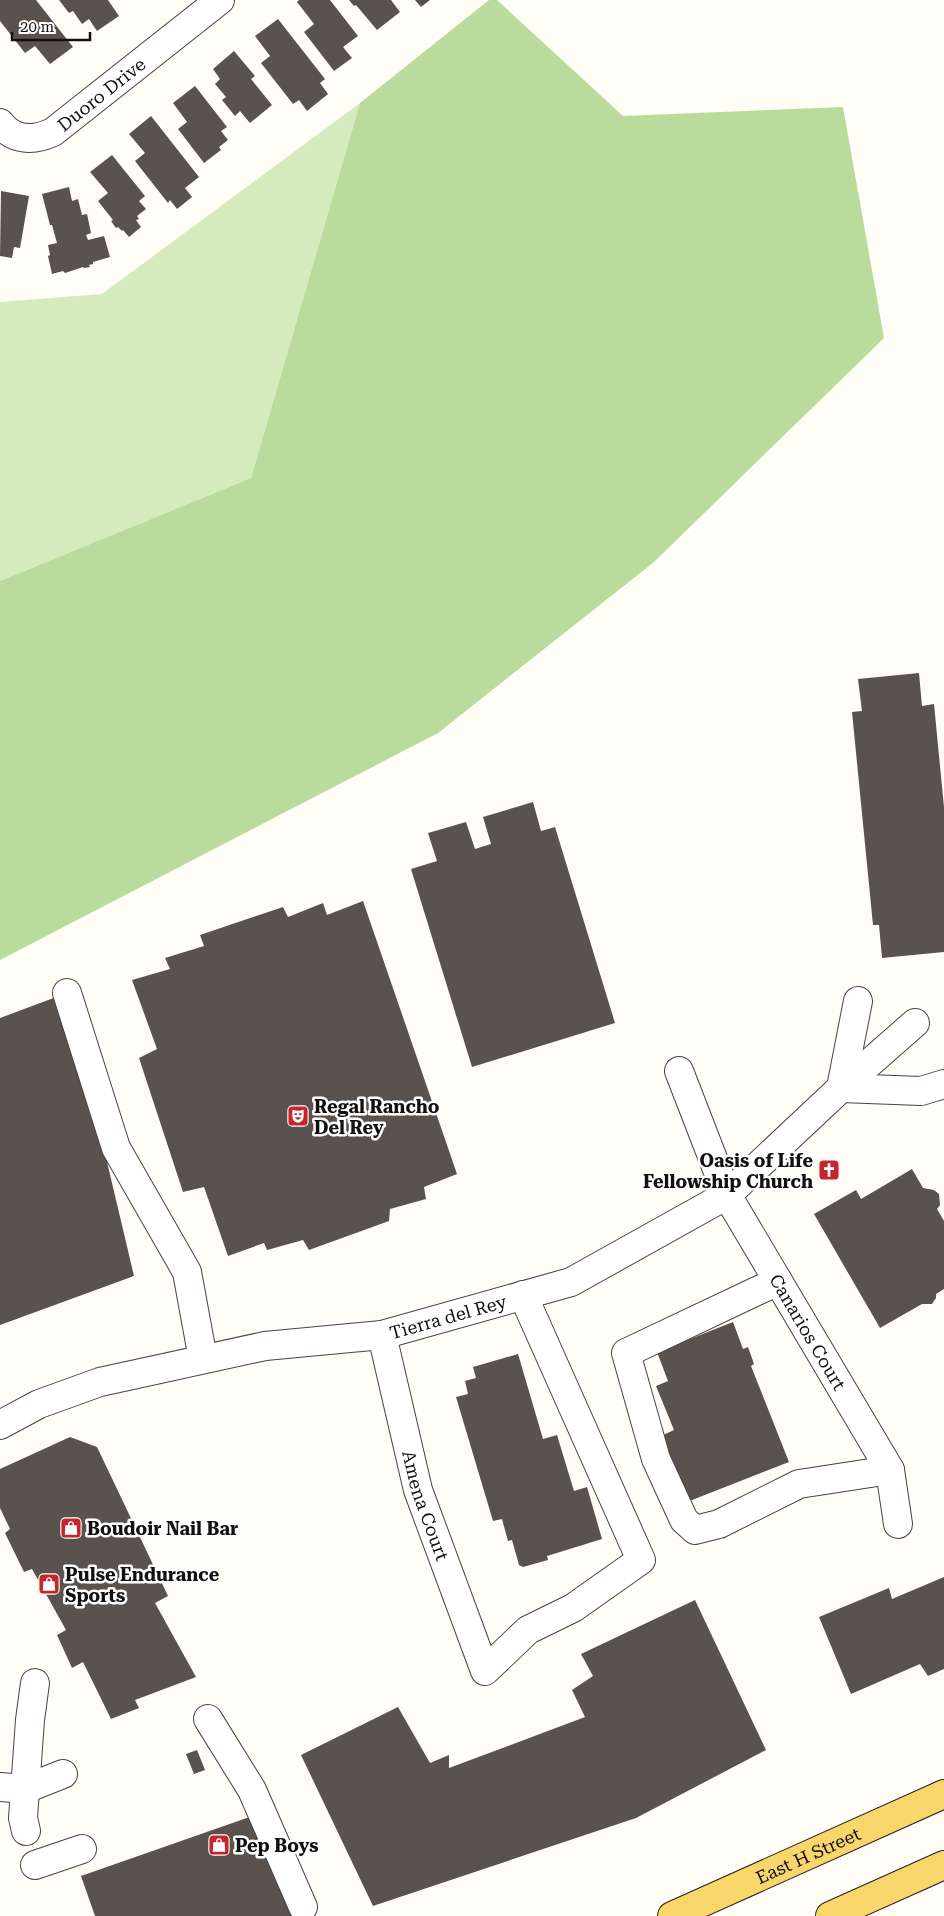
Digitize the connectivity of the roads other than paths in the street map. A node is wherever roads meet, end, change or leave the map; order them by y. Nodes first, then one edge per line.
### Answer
1 (220, 0) edge
2 (0, 122) edge
3 (67, 993) dead end
4 (858, 1000) dead end
5 (915, 1023) dead end
6 (679, 1071) dead end
7 (944, 1084) edge
8 (841, 1088) junction
9 (727, 1195) junction
10 (778, 1281) junction
11 (524, 1295) junction
12 (382, 1335) junction
13 (203, 1359) junction
14 (0, 1425) edge
15 (890, 1470) junction
16 (898, 1524) dead end
17 (35, 1683) dead end
18 (208, 1719) dead end
19 (63, 1774) dead end
20 (13, 1788) edge
21 (944, 1794) edge
22 (26, 1831) dead end
23 (82, 1849) dead end
24 (35, 1865) dead end
25 (944, 1865) edge
26 (303, 1908) dead end
27 (672, 1916) edge
28 (830, 1916) edge

1 - 2 street, Duoro Drive
3 - 13 street
4 - 8 street
5 - 8 street, Tierra del Rey
6 - 9 street, Canarios Court
7 - 8 street
8 - 9 street, Tierra del Rey
9 - 10 street, Canarios Court
9 - 11 street, Tierra del Rey
10 - 15 street, Canarios Court
10 - 15 street
11 - 12 street, Tierra del Rey
11 - 12 street, Amena Court
12 - 13 street, Tierra del Rey
13 - 14 street, Tierra del Rey
15 - 16 street
17 - 20 street
18 - 26 street
19 - 20 street
20 - 22 street
21 - 27 main road, East H Street
23 - 24 street
25 - 28 main road

